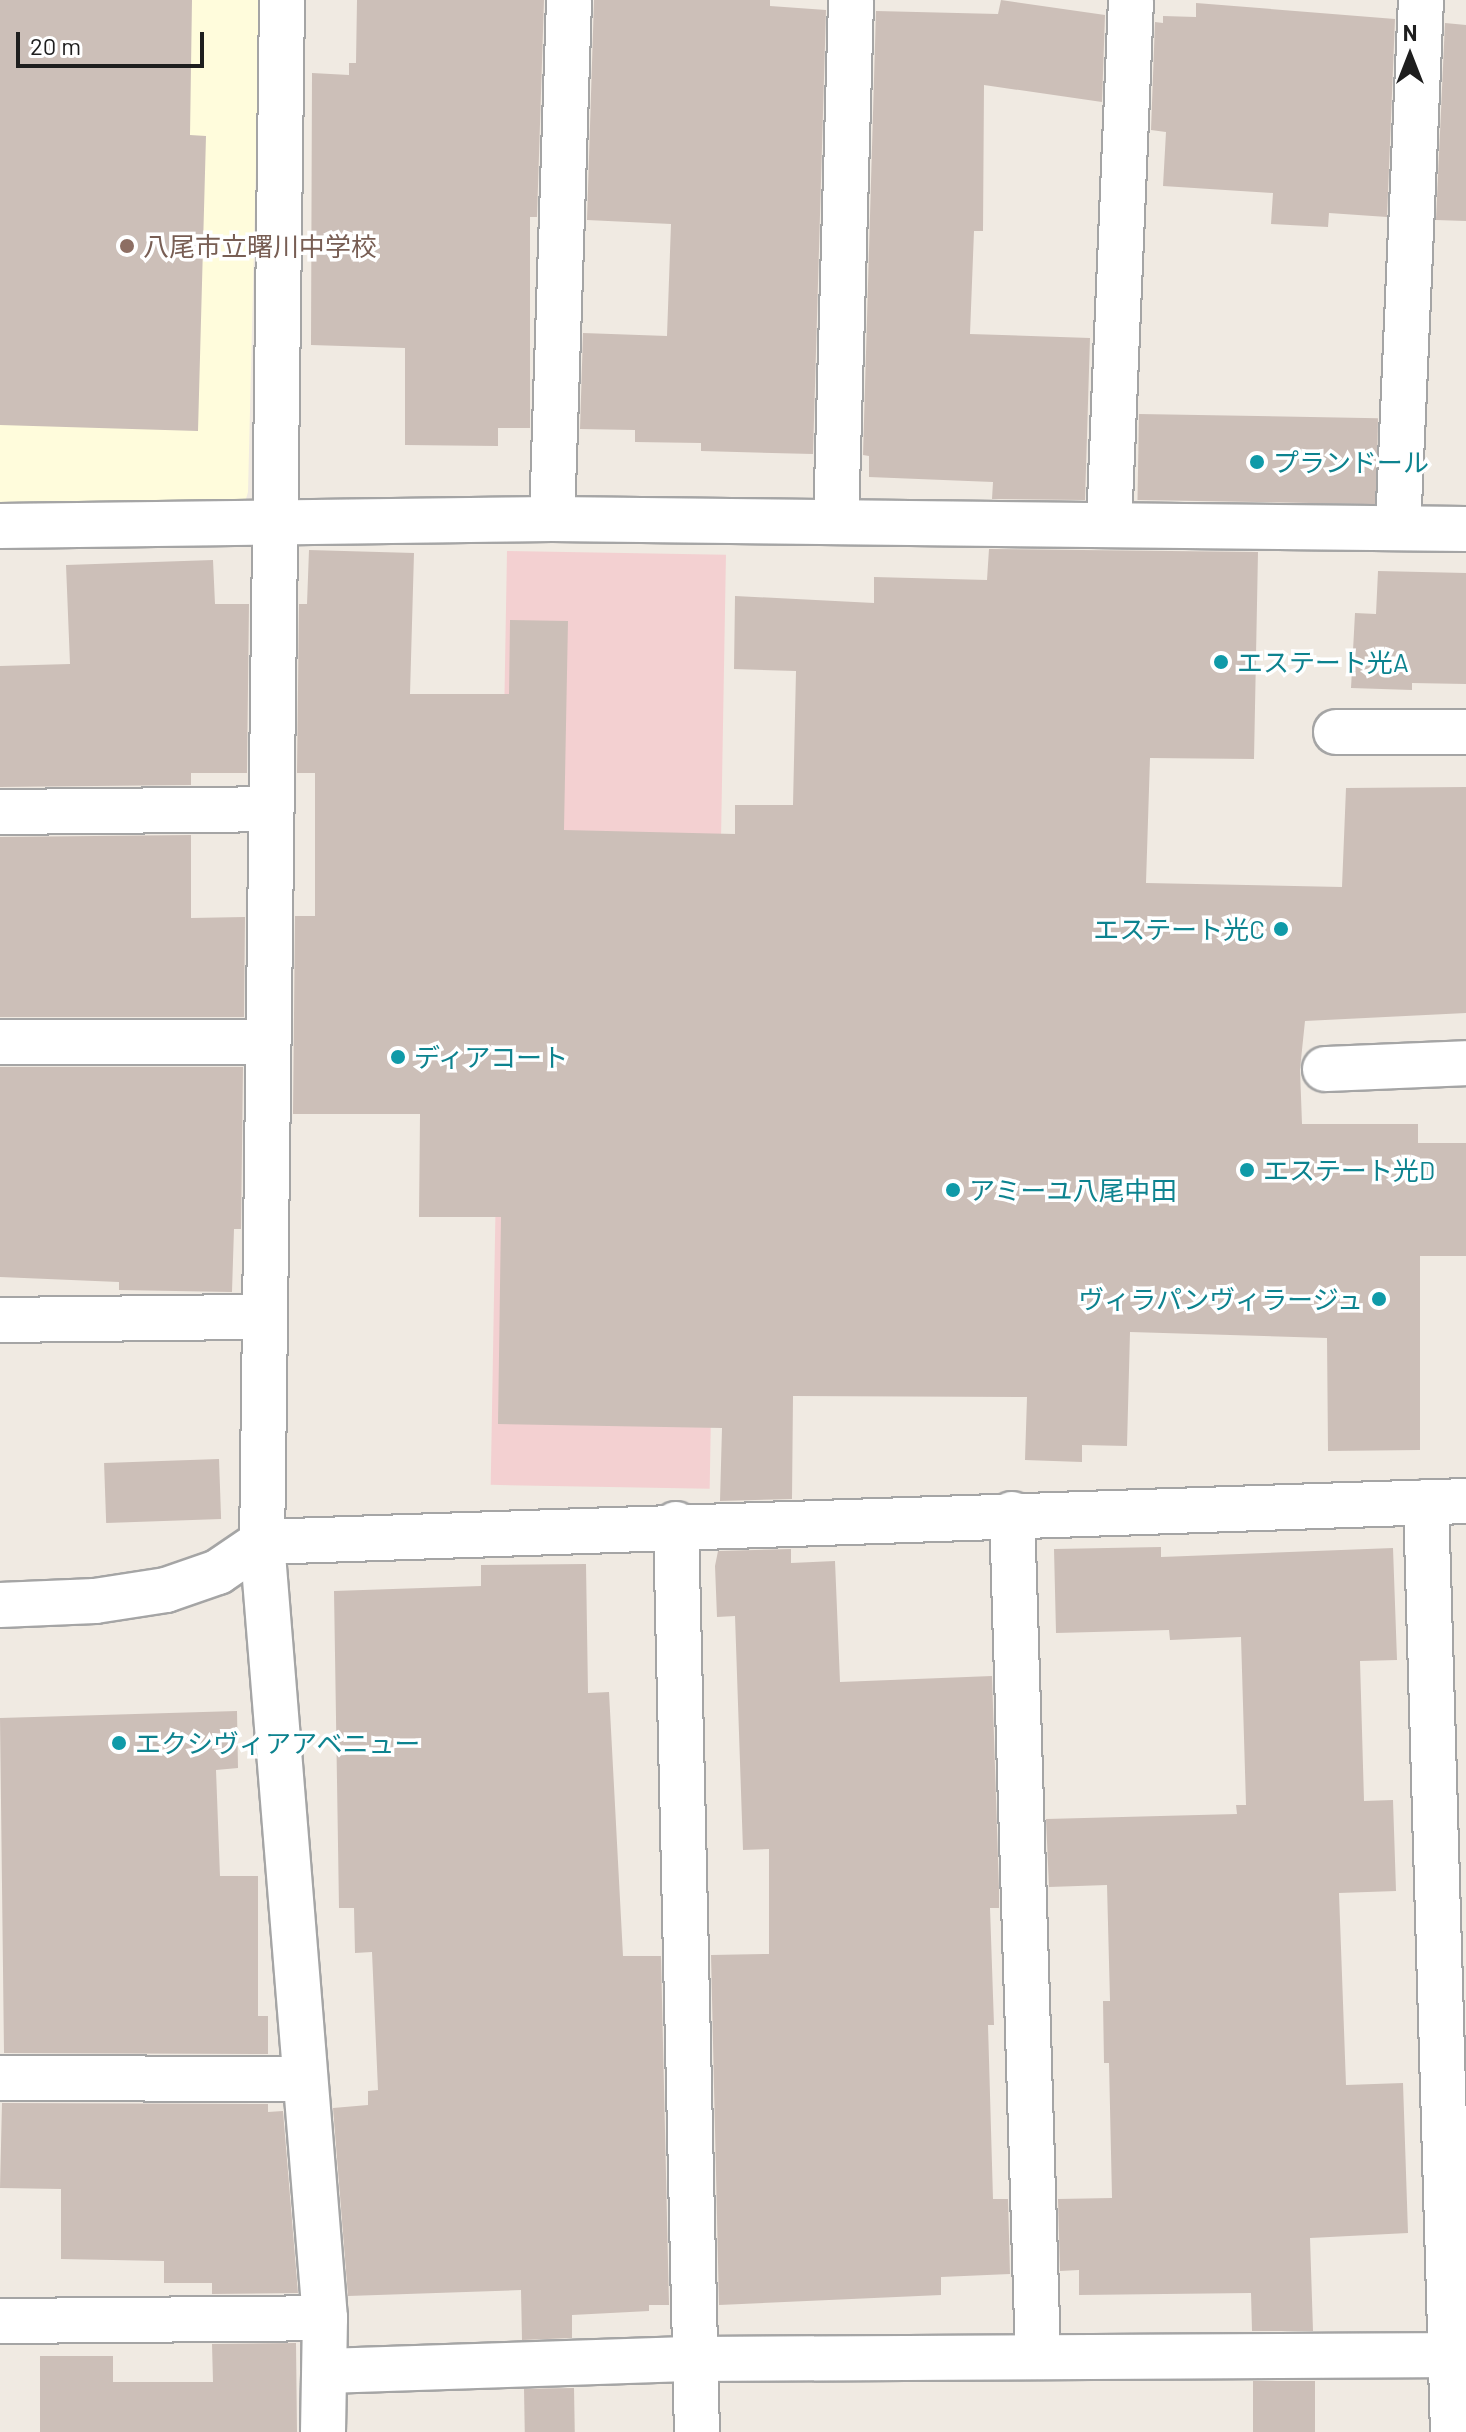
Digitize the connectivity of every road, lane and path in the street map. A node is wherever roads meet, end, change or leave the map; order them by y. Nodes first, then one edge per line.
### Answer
1 (282, 0) edge
2 (569, 0) edge
3 (851, 0) edge
4 (1131, 0) edge
5 (1421, 0) edge
6 (272, 519) junction
7 (552, 519) junction
8 (836, 522) junction
9 (1109, 525) junction
10 (0, 526) edge
11 (1398, 528) junction
12 (1466, 529) edge
13 (1336, 732) dead end
14 (1466, 732) edge
15 (270, 809) junction
16 (0, 812) edge
17 (0, 1042) edge
18 (267, 1042) junction
19 (1466, 1063) edge
20 (1325, 1069) dead end
21 (264, 1317) junction
22 (0, 1320) edge
23 (1446, 1501) edge
24 (1012, 1514) junction
25 (676, 1524) junction
26 (262, 1542) junction
27 (0, 1605) edge
28 (0, 2078) edge
29 (302, 2079) junction
30 (325, 2318) junction
31 (0, 2321) edge
32 (1459, 2355) edge
33 (1038, 2357) junction
34 (695, 2359) junction
35 (326, 2371) junction
36 (323, 2432) edge
37 (697, 2432) edge
38 (1453, 2432) edge

1 - 6 street
2 - 7 street
3 - 8 street
4 - 9 street
5 - 11 street
6 - 7 street
6 - 10 street
6 - 15 street
7 - 8 street
8 - 9 street
9 - 11 street
11 - 12 street
13 - 14 street
15 - 16 street
15 - 18 street
17 - 18 street
18 - 21 street
19 - 20 street
21 - 22 street
21 - 26 street
23 - 24 street
23 - 32 street
24 - 25 street
24 - 33 street
25 - 26 street
25 - 34 street
26 - 27 street
26 - 29 street
28 - 29 street
29 - 30 street
30 - 31 street
30 - 35 street
32 - 33 street
32 - 38 street
33 - 34 street
34 - 35 street
34 - 37 street
35 - 36 street

